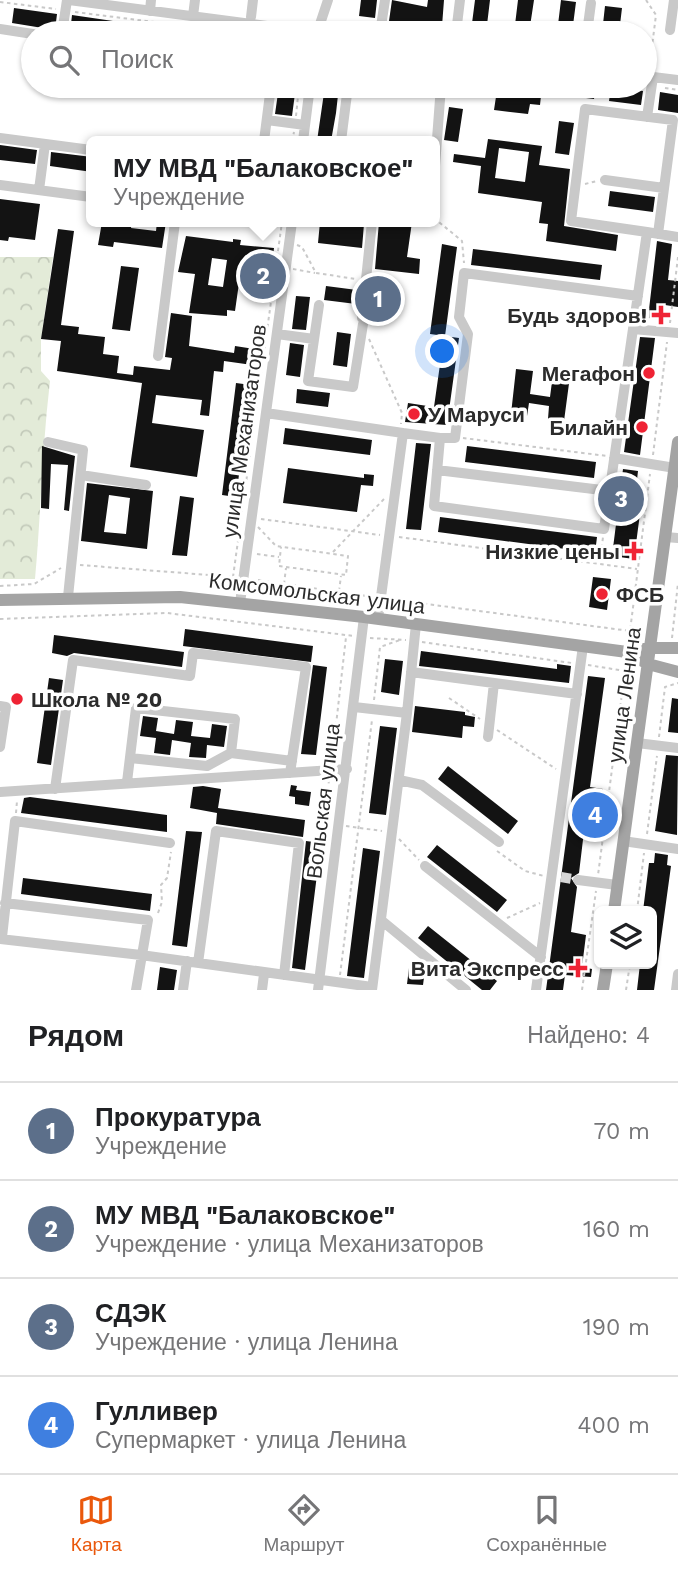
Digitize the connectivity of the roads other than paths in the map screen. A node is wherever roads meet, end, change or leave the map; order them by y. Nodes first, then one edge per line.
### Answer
1 (195, 0) edge
2 (253, 0) edge
3 (328, 0) edge
4 (385, 0) edge
5 (460, 0) edge
6 (674, 0) edge
7 (67, 3) edge
8 (591, 3) dead end
9 (150, 5) edge
10 (193, 16) junction
11 (251, 17) dead end
12 (64, 21) edge
13 (209, 21) edge
14 (322, 21) edge
15 (382, 21) edge
16 (457, 21) edge
17 (589, 21) edge
18 (0, 29) edge
19 (670, 30) dead end
20 (21, 32) edge
21 (657, 77) edge
22 (678, 80) edge
23 (270, 98) edge
24 (307, 98) edge
25 (346, 98) edge
26 (440, 98) edge
27 (648, 98) edge
28 (647, 117) junction
29 (267, 120) junction
30 (300, 125) junction
31 (265, 136) edge
32 (302, 136) edge
33 (342, 136) edge
34 (438, 136) edge
35 (0, 138) edge
36 (45, 144) junction
37 (86, 149) edge
38 (605, 180) road end
39 (0, 185) edge
40 (664, 188) junction
41 (39, 190) junction
42 (86, 196) edge
43 (174, 227) edge
44 (287, 227) edge
45 (371, 227) edge
46 (653, 233) junction
47 (678, 237) edge
48 (638, 296) junction
49 (319, 305) dead end
50 (633, 329) junction
51 (673, 332) edge
52 (276, 334) junction
53 (314, 338) junction
54 (158, 356) dead end
55 (266, 414) junction
56 (401, 433) junction
57 (440, 438) junction
58 (48, 442) dead end
59 (678, 442) edge
60 (611, 457) junction
61 (675, 468) junction
62 (437, 470) junction
63 (81, 475) junction
64 (146, 485) dead end
65 (610, 491) junction
66 (672, 538) edge
67 (68, 597) junction
68 (0, 600) edge
69 (240, 603) junction
70 (364, 617) junction
71 (378, 619) junction
72 (416, 624) junction
73 (675, 643) edge
74 (583, 646) junction
75 (650, 648) junction
76 (627, 652) junction
77 (648, 664) junction
78 (411, 672) junction
79 (678, 672) edge
80 (494, 683) junction
81 (577, 694) junction
82 (0, 706) edge
83 (354, 707) junction
84 (407, 713) junction
85 (488, 737) dead end
86 (637, 743) junction
87 (0, 747) edge
88 (678, 748) edge
89 (231, 753) junction
90 (130, 758) junction
91 (292, 761) junction
92 (347, 769) junction
93 (290, 773) junction
94 (400, 780) junction
95 (127, 782) junction
96 (55, 789) junction
97 (0, 792) edge
98 (623, 841) junction
99 (170, 842) road end
100 (499, 842) road end
101 (678, 849) edge
102 (425, 866) road end
103 (578, 880) tunnel mouth
104 (617, 885) junction
105 (5, 903) junction
106 (615, 906) edge
107 (381, 920) junction
108 (1, 938) edge
109 (141, 955) junction
110 (541, 957) junction
111 (192, 962) junction
112 (606, 969) edge
113 (264, 974) junction
114 (678, 974) edge
115 (284, 975) junction
116 (319, 985) edge
117 (372, 989) edge
118 (136, 990) edge
119 (183, 990) edge
120 (262, 990) edge
121 (466, 990) edge
122 (536, 990) edge
123 (603, 990) edge
124 (676, 990) edge

1 - 10 street
2 - 11 street
3 - 14 street
4 - 15 street
5 - 16 street
6 - 19 street
7 - 9 street
7 - 12 street
8 - 17 street
9 - 10 street
10 - 13 street
18 - 20 street
21 - 22 street
23 - 29 street
24 - 30 street
25 - 33 street
26 - 34 street
27 - 28 street
28 - 40 street
28 - 46 street
29 - 30 street
29 - 31 street
30 - 32 street
35 - 36 street
36 - 37 street
36 - 41 street
38 - 40 street
39 - 41 street
40 - 46 street
41 - 42 street
43 - 54 street
44 - 52 street, улица Механизаторов
45 - 53 street
46 - 47 street
46 - 48 street
48 - 50 street
48 - 57 street
49 - 53 street
50 - 51 street
50 - 60 street
52 - 53 street
52 - 55 street, улица Механизаторов
55 - 56 street
55 - 69 street, улица Механизаторов
56 - 57 street
56 - 71 street
57 - 62 street
58 - 63 street
59 - 61 main road, улица Ленина
60 - 61 street
60 - 65 street
61 - 66 main road, улица Ленина
62 - 65 street
62 - 65 street
63 - 64 street
63 - 67 street
66 - 75 main road, улица Ленина
67 - 68 main road, Комсомольская улица
67 - 69 main road, Комсомольская улица
69 - 70 main road, Комсомольская улица
70 - 71 main road, Комсомольская улица
70 - 83 street, Вольская улица
71 - 72 main road, Комсомольская улица
72 - 74 main road, Комсомольская улица
72 - 78 street
73 - 75 main road, Комсомольская улица
74 - 76 main road, Комсомольская улица
74 - 81 street
75 - 76 main road, Комсомольская улица
75 - 77 main road, улица Ленина
76 - 77 main road, Комсомольская улица
77 - 79 main road, Комсомольская улица
77 - 86 main road, улица Ленина
78 - 80 street
78 - 84 street
80 - 81 street
80 - 85 street
81 - 110 street
82 - 87 street
83 - 84 street
83 - 92 street, Вольская улица
84 - 94 street
86 - 88 street
86 - 98 main road, улица Ленина
89 - 90 street
89 - 90 street
89 - 91 street
90 - 95 street
91 - 93 street
91 - 96 street
92 - 93 street
92 - 116 street, Вольская улица
93 - 95 street
94 - 100 street
94 - 107 street
95 - 96 street
96 - 97 street
98 - 101 street
98 - 104 main road, улица Ленина
99 - 105 street
102 - 110 street
103 - 104 street
104 - 106 main road, улица Ленина
105 - 108 street
105 - 109 street
107 - 117 street
107 - 121 street
108 - 109 street
109 - 111 street
109 - 118 street
110 - 122 street
111 - 113 street
111 - 115 street
111 - 119 street
112 - 123 main road
113 - 115 street
113 - 120 street
114 - 124 street
115 - 116 street
116 - 117 street

